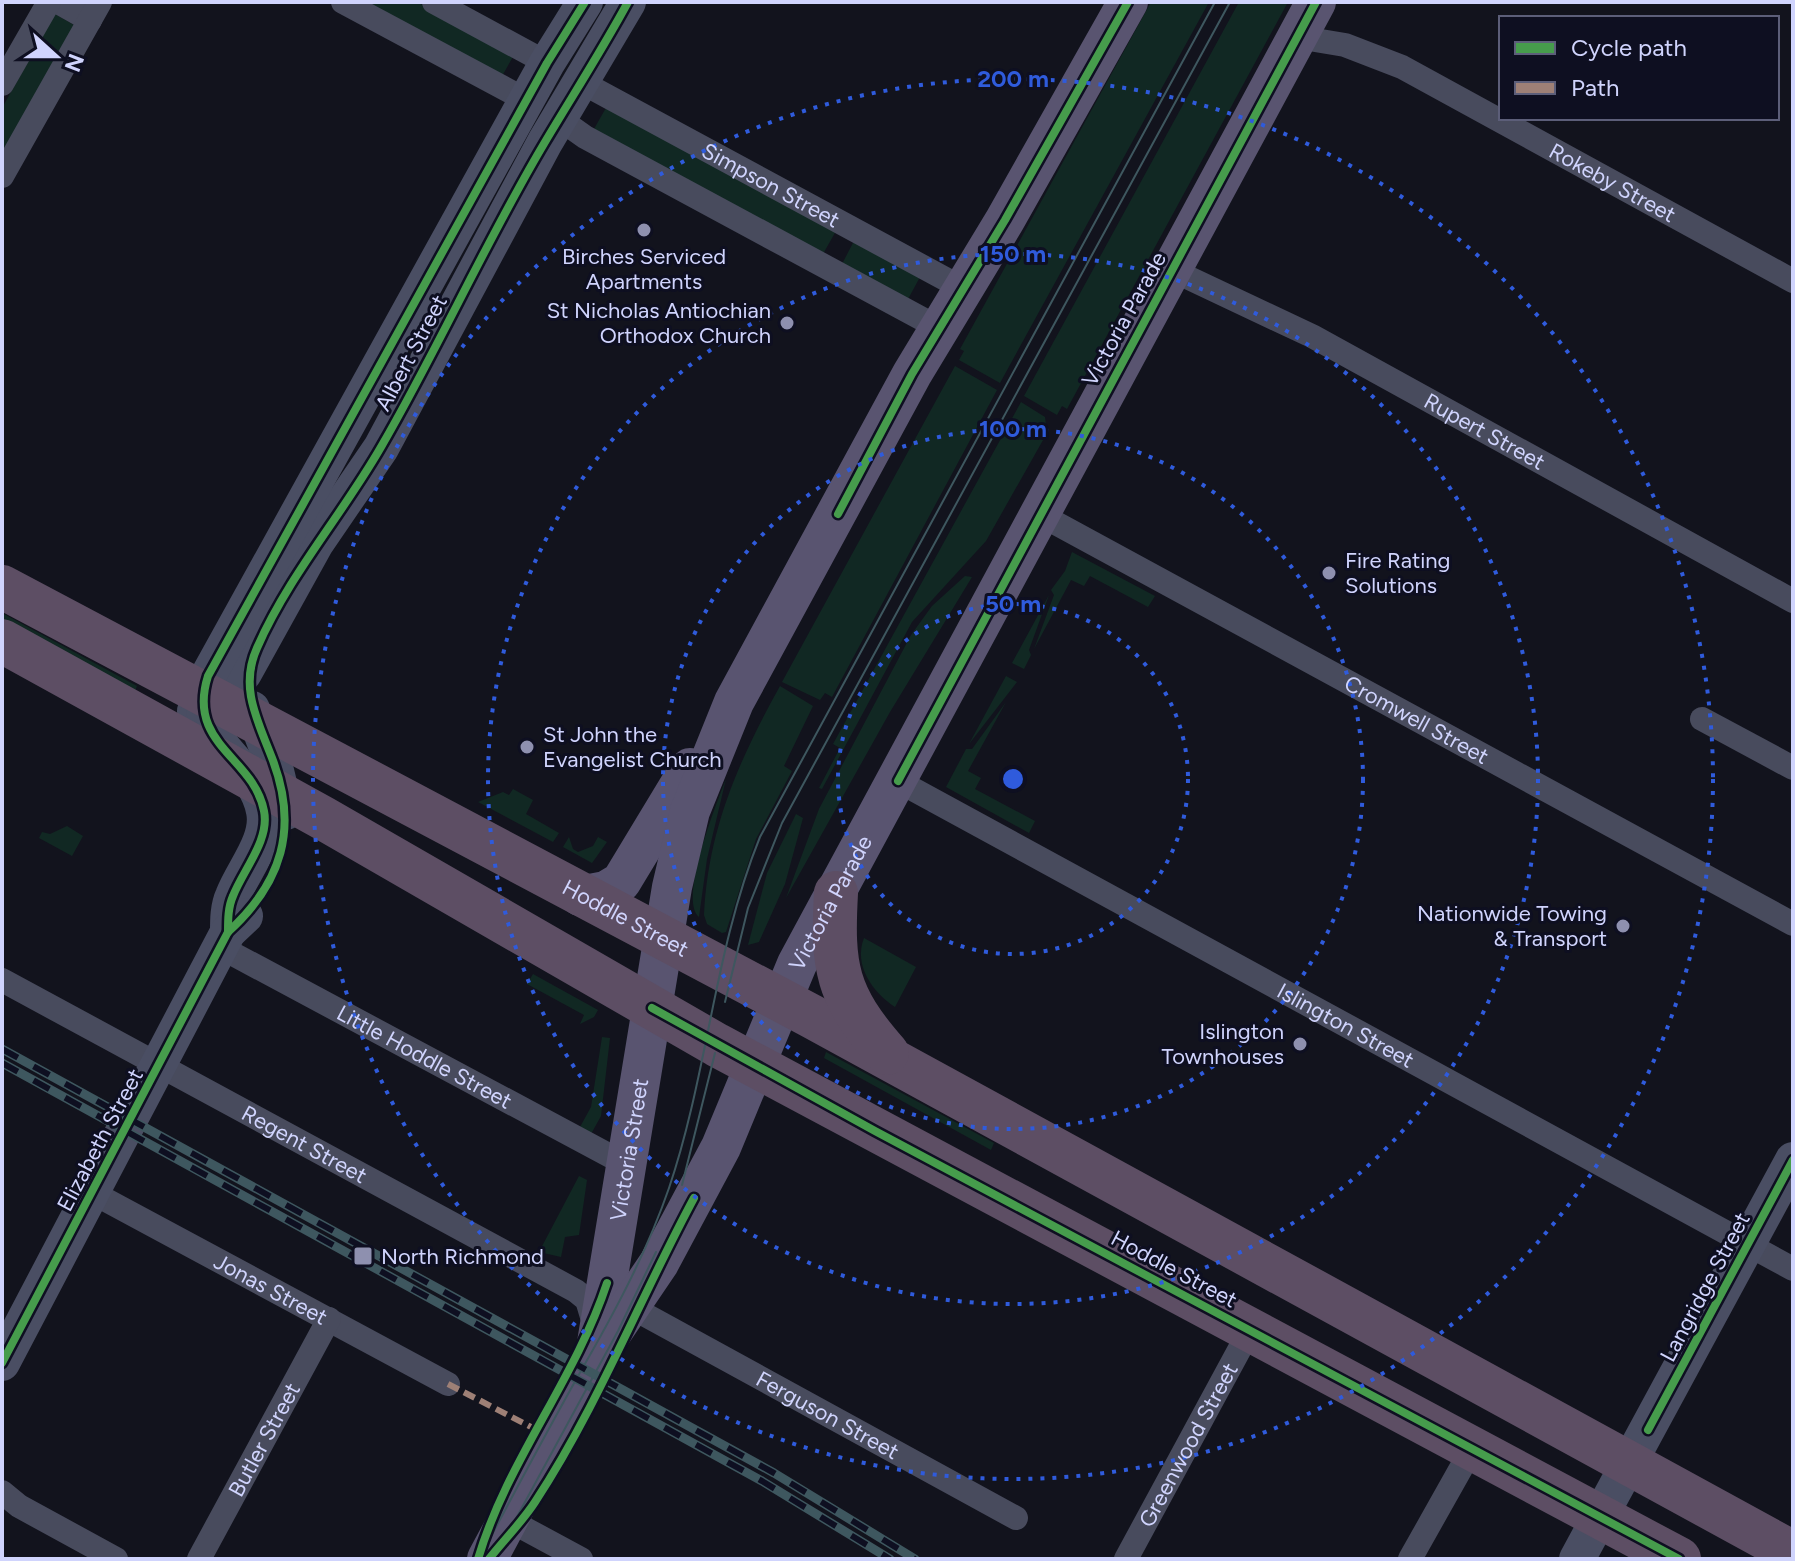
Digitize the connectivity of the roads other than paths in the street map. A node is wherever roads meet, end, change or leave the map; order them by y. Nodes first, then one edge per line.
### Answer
1 (49, 2) edge
2 (58, 2) edge
3 (343, 2) edge
4 (434, 2) edge
5 (585, 2) edge
6 (628, 2) edge
7 (1128, 2) edge
8 (1316, 2) edge
9 (95, 11) edge
10 (1297, 37) junction
11 (547, 63) junction
12 (581, 82) junction
13 (2, 84) edge
14 (526, 100) junction
15 (561, 120) junction
16 (2, 176) edge
17 (1172, 270) junction
18 (1793, 281) edge
19 (962, 288) junction
20 (939, 328) junction
21 (357, 411) junction
22 (392, 429) junction
23 (1039, 514) junction
24 (2, 587) edge
25 (1793, 601) edge
26 (2, 641) edge
27 (257, 649) junction
28 (734, 702) junction
29 (208, 703) junction
30 (116, 706) junction
31 (1702, 719) dead end
32 (258, 726) junction
33 (1793, 768) edge
34 (898, 781) junction
35 (266, 788) junction
36 (836, 893) junction
37 (580, 896) junction
38 (1793, 924) edge
39 (224, 939) junction
40 (665, 939) junction
41 (2, 980) edge
42 (781, 1001) junction
43 (652, 1008) junction
44 (159, 1066) junction
45 (757, 1066) junction
46 (907, 1070) junction
47 (1793, 1160) edge
48 (629, 1166) junction
49 (93, 1193) junction
50 (1749, 1244) junction
51 (659, 1263) junction
52 (1793, 1269) edge
53 (600, 1301) junction
54 (640, 1312) junction
55 (329, 1319) junction
56 (1250, 1330) junction
57 (594, 1359) junction
58 (2, 1363) edge
59 (448, 1384) dead end
60 (1473, 1447) junction
61 (1629, 1464) junction
62 (8, 1499) edge
63 (1600, 1516) junction
64 (1016, 1518) dead end
65 (516, 1524) junction
66 (1793, 1553) edge
67 (116, 1559) edge
68 (199, 1559) edge
69 (478, 1559) edge
70 (488, 1559) edge
71 (581, 1559) edge
72 (1126, 1559) edge
73 (1410, 1559) edge
74 (1577, 1559) edge
75 (1679, 1559) edge

1 - 13 street
2 - 9 street
3 - 14 street
4 - 11 street
5 - 11 street, Albert Street
6 - 12 street, Albert Street
7 - 19 main road
8 - 10 main road, Victoria Parade
9 - 16 street
10 - 17 main road, Victoria Parade
10 - 18 street, Rokeby Street
11 - 12 street
11 - 14 street, Albert Street
12 - 15 street, Albert Street
12 - 19 street, Simpson Street
14 - 15 street
14 - 21 street, Albert Street
15 - 20 street, Simpson Street
15 - 22 street, Albert Street
17 - 23 main road, Victoria Parade
17 - 25 street, Rupert Street
19 - 20 main road
20 - 28 main road
21 - 22 street
21 - 29 street, Albert Street
22 - 27 street, Albert Street
23 - 34 main road, Victoria Parade
23 - 38 street, Cromwell Street
24 - 29 highway, Hoddle Street
26 - 30 highway, Hoddle Street
27 - 29 street, Albert Street
27 - 32 street, Albert Street
28 - 37 main road
28 - 40 main road
29 - 30 street
29 - 32 highway, Hoddle Street
29 - 35 street
30 - 35 highway, Hoddle Street
31 - 33 street
32 - 35 street, Elizabeth Street
32 - 37 highway, Hoddle Street
34 - 36 main road, Victoria Parade
34 - 50 street, Islington Street
35 - 39 street, Elizabeth Street
35 - 43 highway, Hoddle Street
36 - 42 main road, Victoria Parade
36 - 46 highway
37 - 40 highway, Hoddle Street
39 - 44 street, Elizabeth Street
39 - 48 street, Little Hoddle Street
40 - 42 highway, Hoddle Street
40 - 43 main road, Victoria Street
41 - 44 street, Regent Street
42 - 45 main road, Victoria Street
42 - 46 highway, Hoddle Street
43 - 45 highway, Hoddle Street
43 - 48 main road, Victoria Street
44 - 49 street, Elizabeth Street
44 - 53 street, Regent Street
45 - 51 main road, Victoria Street
45 - 56 highway, Hoddle Street
46 - 61 highway, Hoddle Street
47 - 50 street, Langridge Street
48 - 53 main road, Victoria Street
49 - 55 street, Jonas Street
49 - 58 street, Elizabeth Street
50 - 52 street, Islington Street
50 - 61 street, Langridge Street
51 - 54 main road
51 - 57 main road, Victoria Street
53 - 57 main road, Victoria Street
53 - 69 main road
54 - 64 street, Ferguson Street
54 - 65 main road
55 - 59 street, Jonas Street
55 - 68 street, Butler Street
56 - 60 highway, Hoddle Street
56 - 72 street, Greenwood Street
57 - 70 main road, Victoria Street
60 - 63 highway, Hoddle Street
60 - 73 street
61 - 63 street, Langridge Street
61 - 66 highway, Hoddle Street
62 - 67 street
63 - 74 street, Langridge Street
63 - 75 highway, Hoddle Street
65 - 70 main road
65 - 71 street

